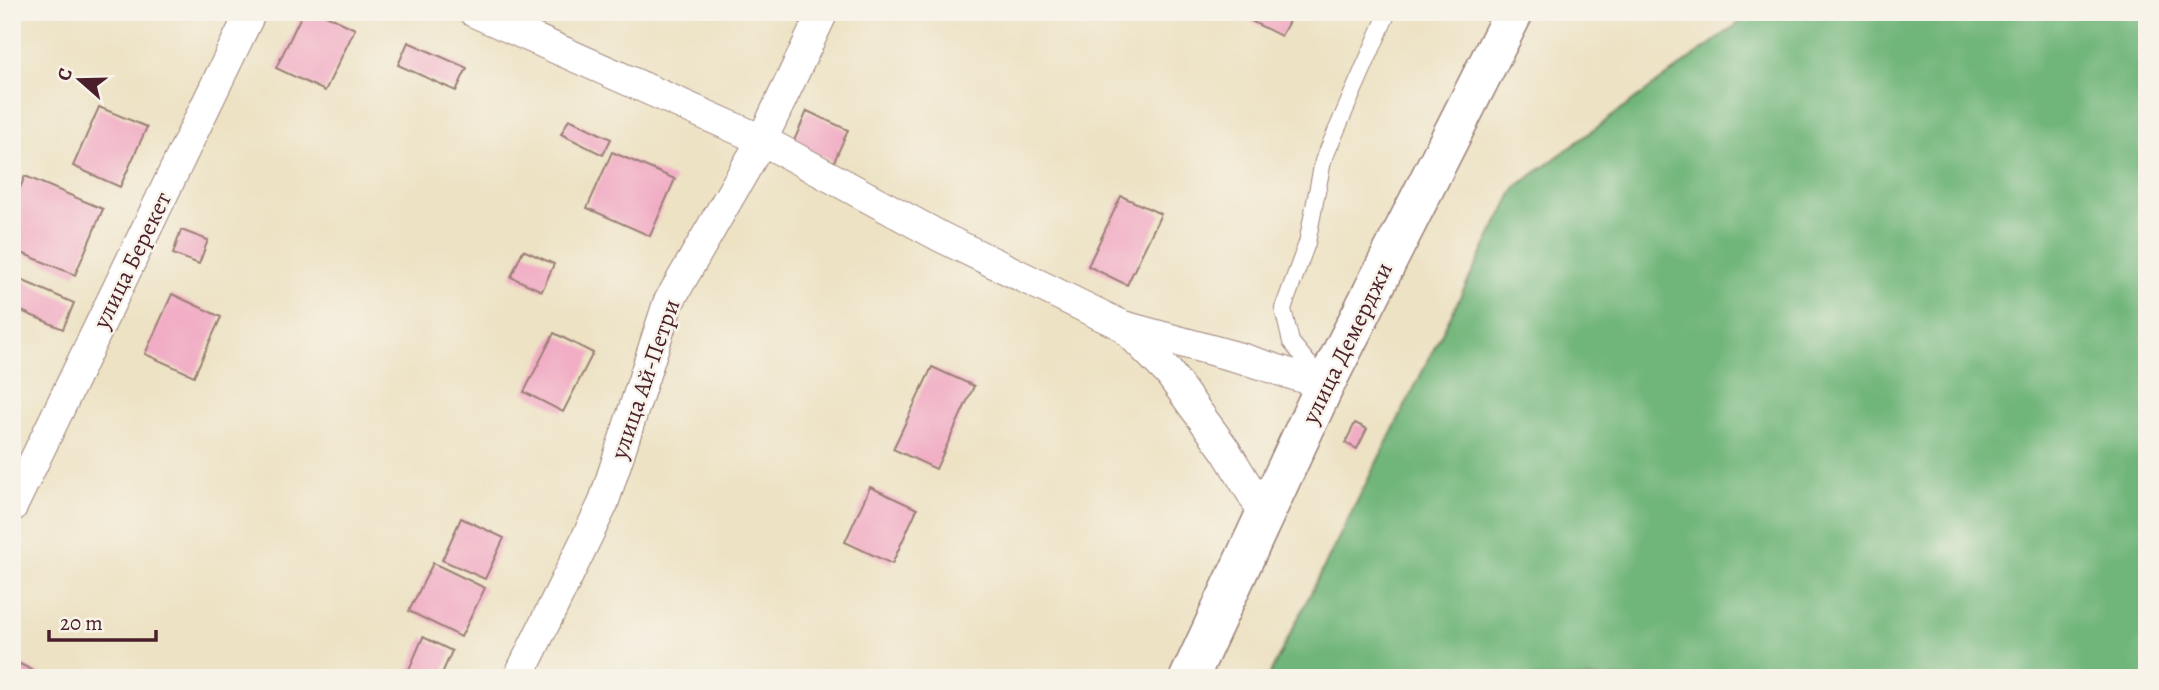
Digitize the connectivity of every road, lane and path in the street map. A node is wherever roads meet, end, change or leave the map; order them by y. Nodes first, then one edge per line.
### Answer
1 (251, 12) edge
2 (474, 12) edge
3 (823, 12) edge
4 (1388, 12) edge
5 (1514, 12) edge
6 (762, 140) junction
7 (1123, 326) junction
8 (1325, 385) junction
9 (12, 507) edge
10 (1265, 515) junction
11 (518, 678) edge
12 (1189, 678) edge

1 - 9 street, улица Берекет
2 - 6 street
3 - 6 street, улица Ай-Петри
4 - 8 lane
5 - 8 main road, улица Демерджи
6 - 7 street
6 - 11 street, улица Ай-Петри
7 - 8 street
7 - 10 street
8 - 10 main road, улица Демерджи
10 - 12 main road, улица Демерджи

